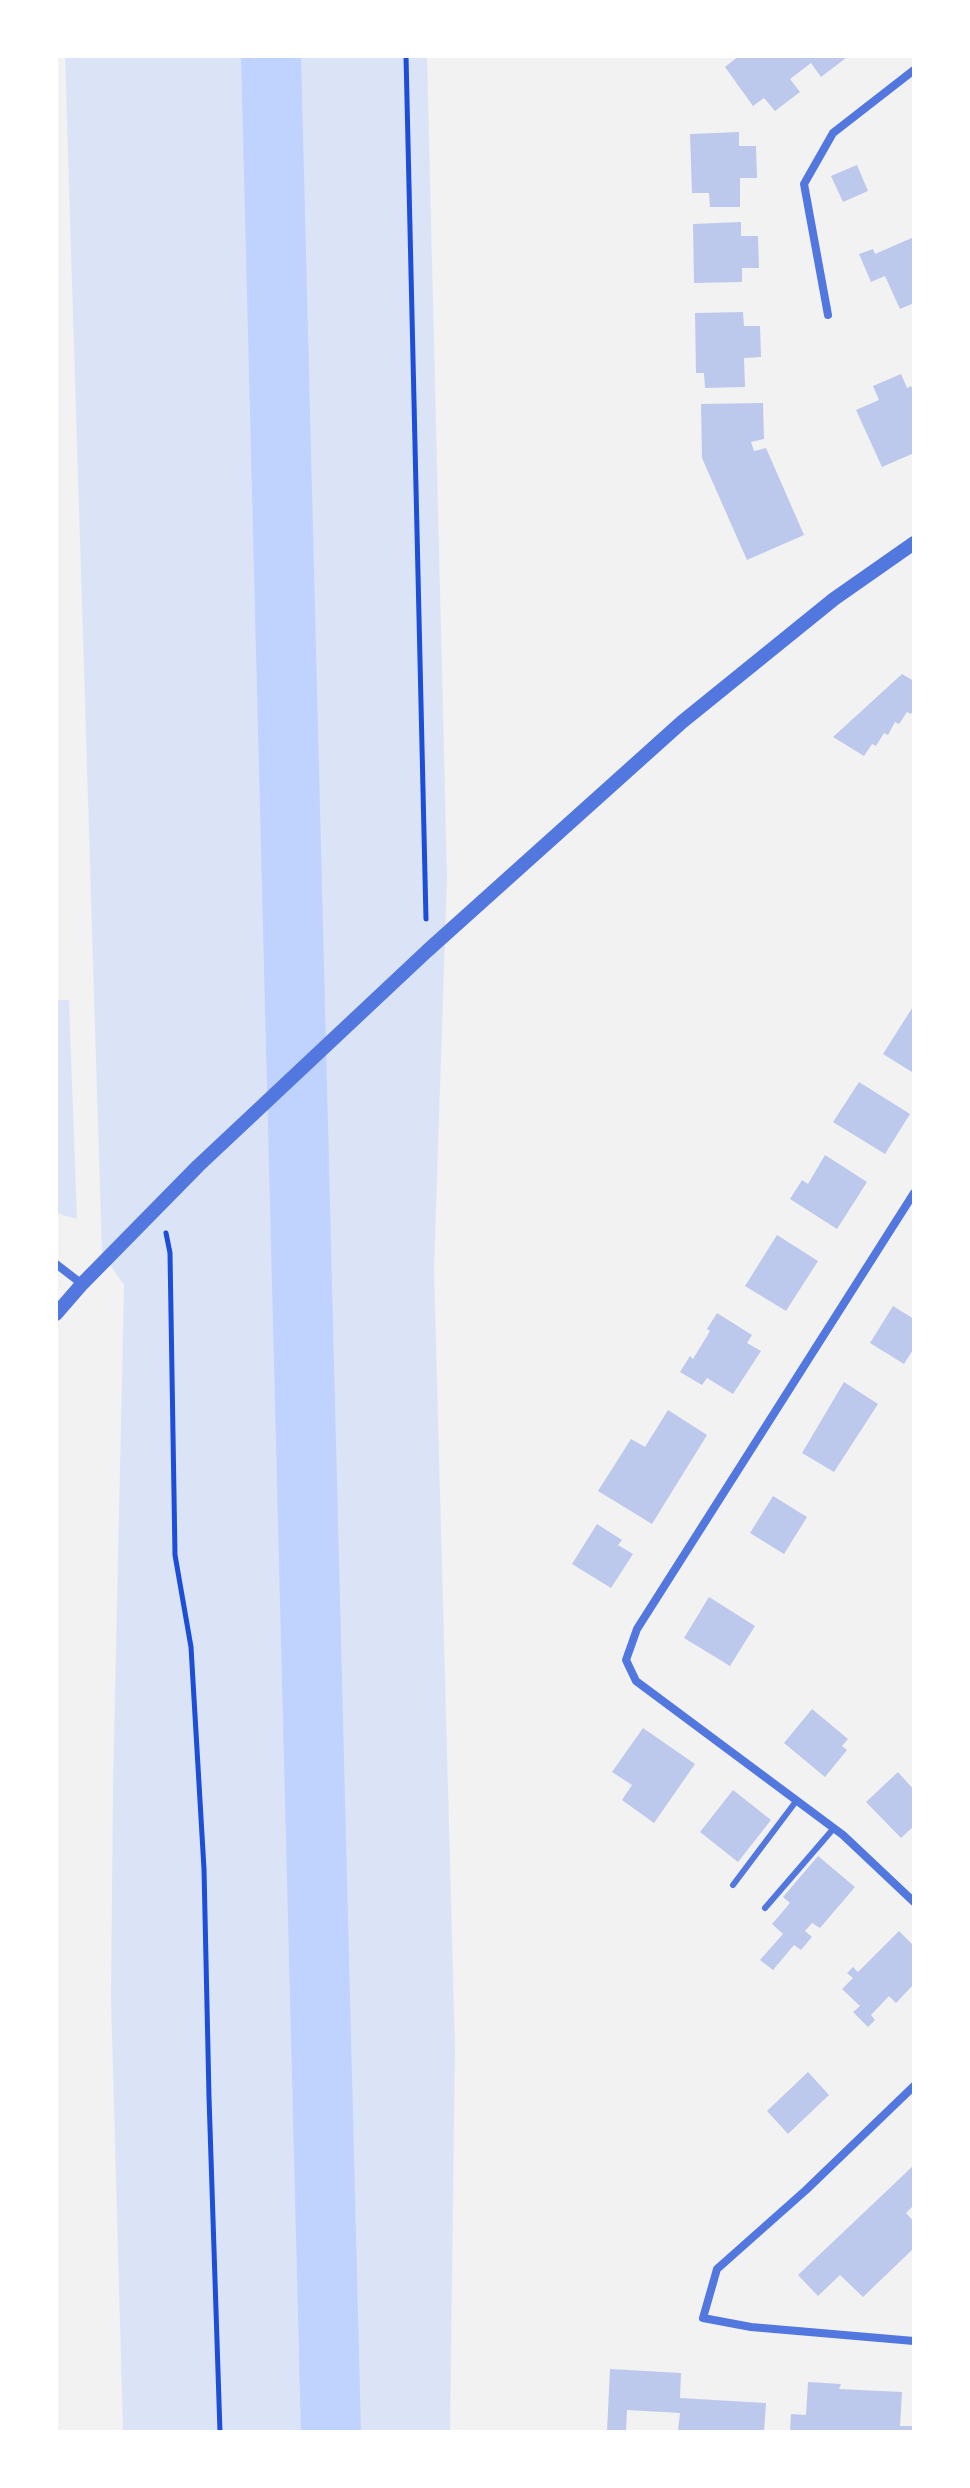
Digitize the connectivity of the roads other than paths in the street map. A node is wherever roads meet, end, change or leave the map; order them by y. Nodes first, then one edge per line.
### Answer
1 (914, 70) edge
2 (828, 315) dead end
3 (914, 543) edge
4 (914, 1193) edge
5 (56, 1264) edge
6 (82, 1284) junction
7 (56, 1314) edge
8 (797, 1800) junction
9 (834, 1828) junction
10 (733, 1885) dead end
11 (914, 1902) edge
12 (765, 1908) dead end
13 (914, 2086) edge
14 (914, 2341) edge

1 - 2 street
3 - 6 street
4 - 8 street
5 - 6 street
6 - 7 street
8 - 9 street
8 - 10 lane
9 - 11 street
9 - 12 lane
13 - 14 street

